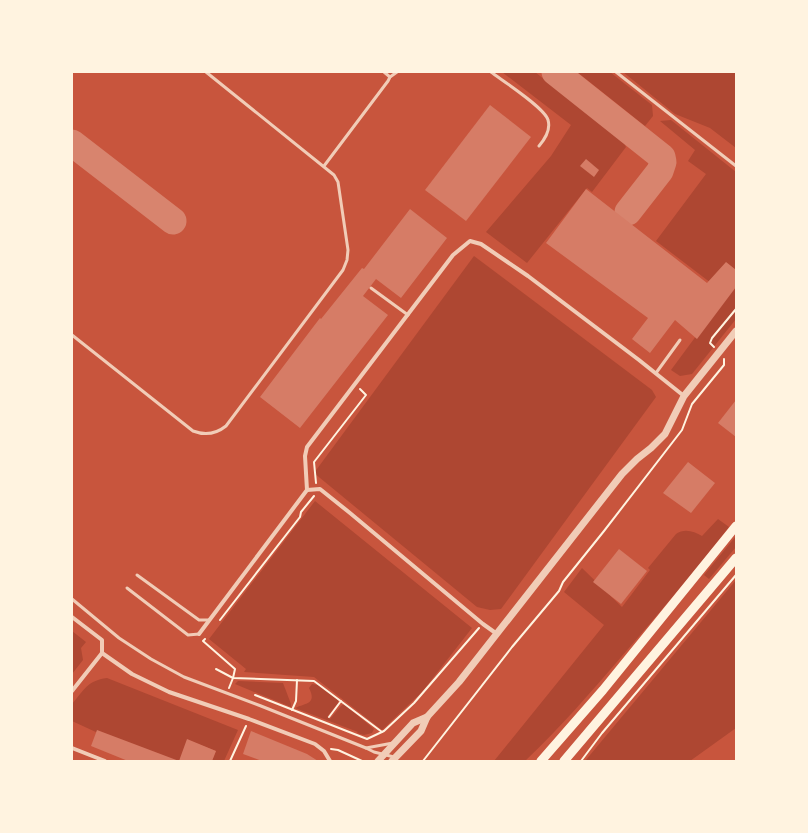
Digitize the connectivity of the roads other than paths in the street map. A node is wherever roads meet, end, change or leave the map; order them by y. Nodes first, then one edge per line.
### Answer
1 (206, 72) edge
2 (384, 72) edge
3 (397, 72) edge
4 (491, 72) edge
5 (616, 72) edge
6 (390, 77) junction
7 (539, 146) dead end
8 (324, 166) junction
9 (736, 166) edge
10 (372, 288) dead end
11 (408, 315) junction
12 (736, 330) edge
13 (72, 335) edge
14 (680, 340) dead end
15 (656, 373) junction
16 (684, 396) junction
17 (307, 490) junction
18 (736, 526) edge
19 (736, 558) edge
20 (137, 575) dead end
21 (127, 588) dead end
22 (72, 600) edge
23 (72, 617) edge
24 (210, 620) junction
25 (198, 634) joint
26 (497, 634) junction
27 (102, 653) junction
28 (72, 691) edge
29 (427, 716) junction
30 (396, 742) junction
31 (72, 748) edge
32 (366, 748) junction
33 (384, 756) junction
34 (393, 759) edge
35 (105, 761) edge
36 (330, 761) edge
37 (378, 761) edge
38 (541, 761) edge
39 (564, 761) edge

1 - 8 lane
2 - 6 lane
3 - 6 lane
4 - 7 lane
5 - 9 lane
6 - 8 lane
8 - 13 lane
10 - 11 lane
11 - 15 street
11 - 17 street
12 - 16 street
14 - 15 lane
15 - 16 street
16 - 26 street
17 - 24 street
17 - 26 street
18 - 38 main road
19 - 39 main road
20 - 24 lane
21 - 25 lane
22 - 32 lane
23 - 27 street
24 - 25 street
26 - 29 street
27 - 28 street
27 - 36 street
29 - 30 street
29 - 34 street
30 - 32 lane
30 - 33 street
31 - 35 street
32 - 33 lane
33 - 34 lane
33 - 37 street

